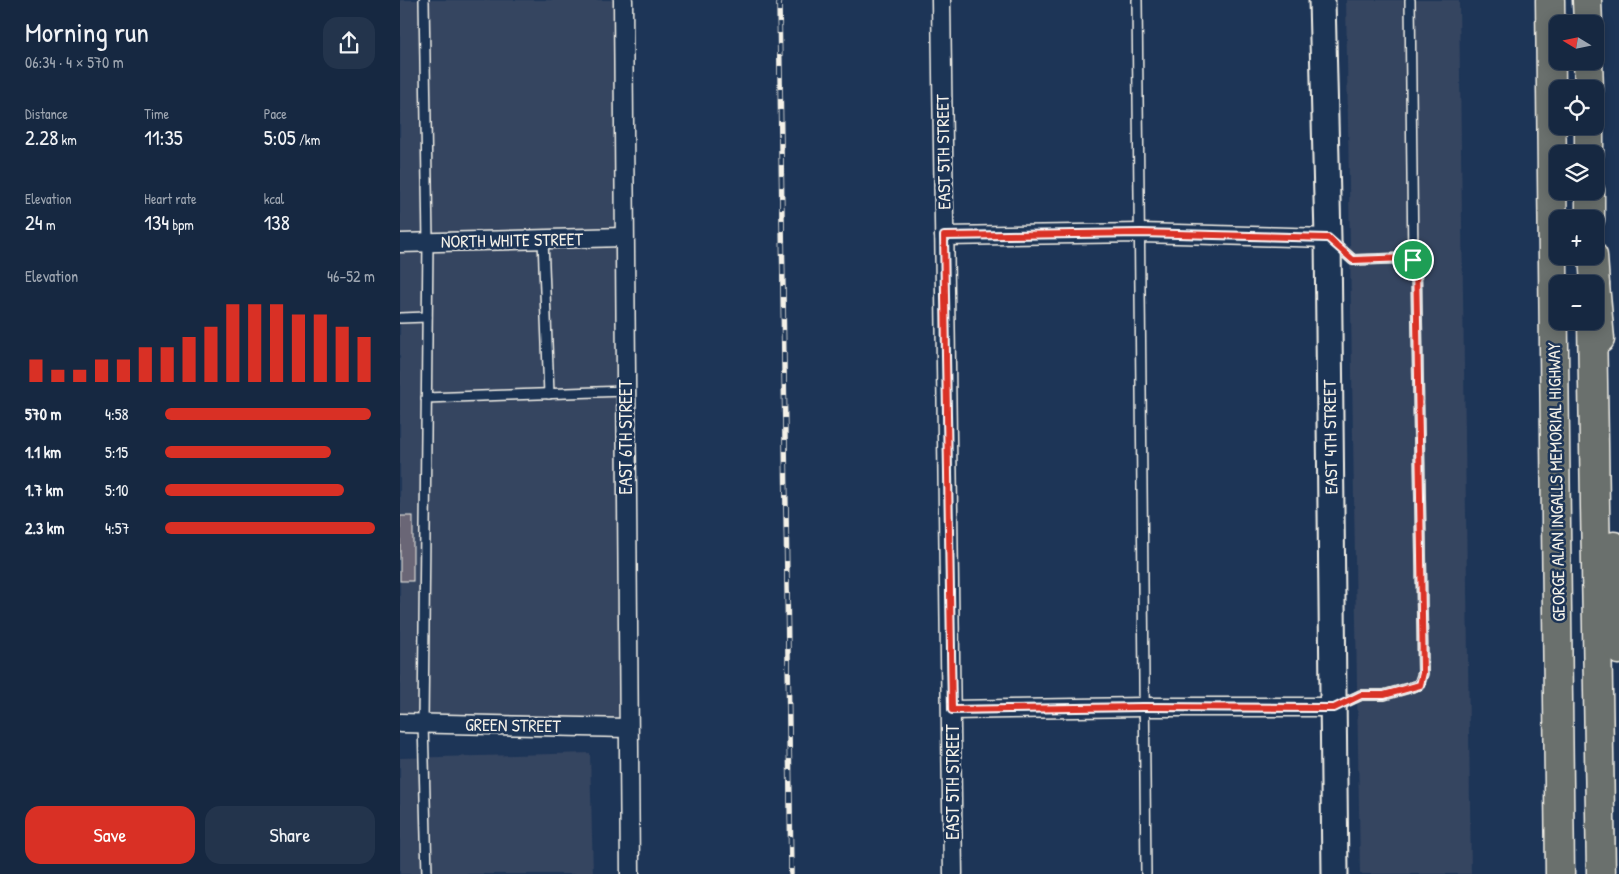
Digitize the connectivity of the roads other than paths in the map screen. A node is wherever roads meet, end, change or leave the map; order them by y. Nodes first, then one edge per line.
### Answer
1 (424, 0) edge
2 (623, 0) edge
3 (941, 0) edge
4 (1137, 0) edge
5 (1322, 0) edge
6 (1410, 0) edge
7 (1550, 0) edge
8 (1587, 0) edge
9 (1588, 15) edge
10 (1141, 233) junction
11 (944, 236) junction
12 (624, 237) junction
13 (1328, 238) junction
14 (543, 240) junction
15 (428, 242) junction
16 (400, 243) edge
17 (1413, 260) junction
18 (427, 316) junction
19 (400, 318) edge
20 (1592, 330) edge
21 (1598, 330) edge
22 (625, 391) junction
23 (549, 394) junction
24 (426, 398) junction
25 (1619, 650) edge
26 (1143, 707) junction
27 (1334, 708) junction
28 (952, 710) junction
29 (400, 723) edge
30 (423, 723) junction
31 (627, 728) junction
32 (426, 874) edge
33 (630, 874) edge
34 (953, 874) edge
35 (1146, 874) edge
36 (1335, 874) edge
37 (1560, 874) edge
38 (1601, 874) edge

1 - 15 lane
2 - 12 street, EAST 6TH STREET
3 - 11 street, EAST 5TH STREET
4 - 10 lane
5 - 13 main road, EAST 4TH STREET
6 - 17 lane
7 - 37 highway, GEORGE ALAN INGALLS MEMORIAL HIGHWAY
8 - 9 highway
10 - 11 street
10 - 13 street
10 - 26 lane
11 - 28 street, EAST 5TH STREET
12 - 14 street, NORTH WHITE STREET
12 - 22 street, EAST 6TH STREET
13 - 17 lane
13 - 27 main road, EAST 4TH STREET
14 - 15 street, NORTH WHITE STREET
14 - 23 lane
15 - 16 street, NORTH WHITE STREET
15 - 18 lane
17 - 27 lane
18 - 19 lane
18 - 24 lane
20 - 38 highway
21 - 25 highway
22 - 23 lane
22 - 31 street, EAST 6TH STREET
23 - 24 lane
24 - 30 lane
26 - 27 street
26 - 28 street
26 - 35 lane
27 - 36 main road, EAST 4TH STREET
28 - 34 street, EAST 5TH STREET
29 - 30 street, GREEN STREET
30 - 31 street, GREEN STREET
30 - 32 lane
31 - 33 street, EAST 6TH STREET

